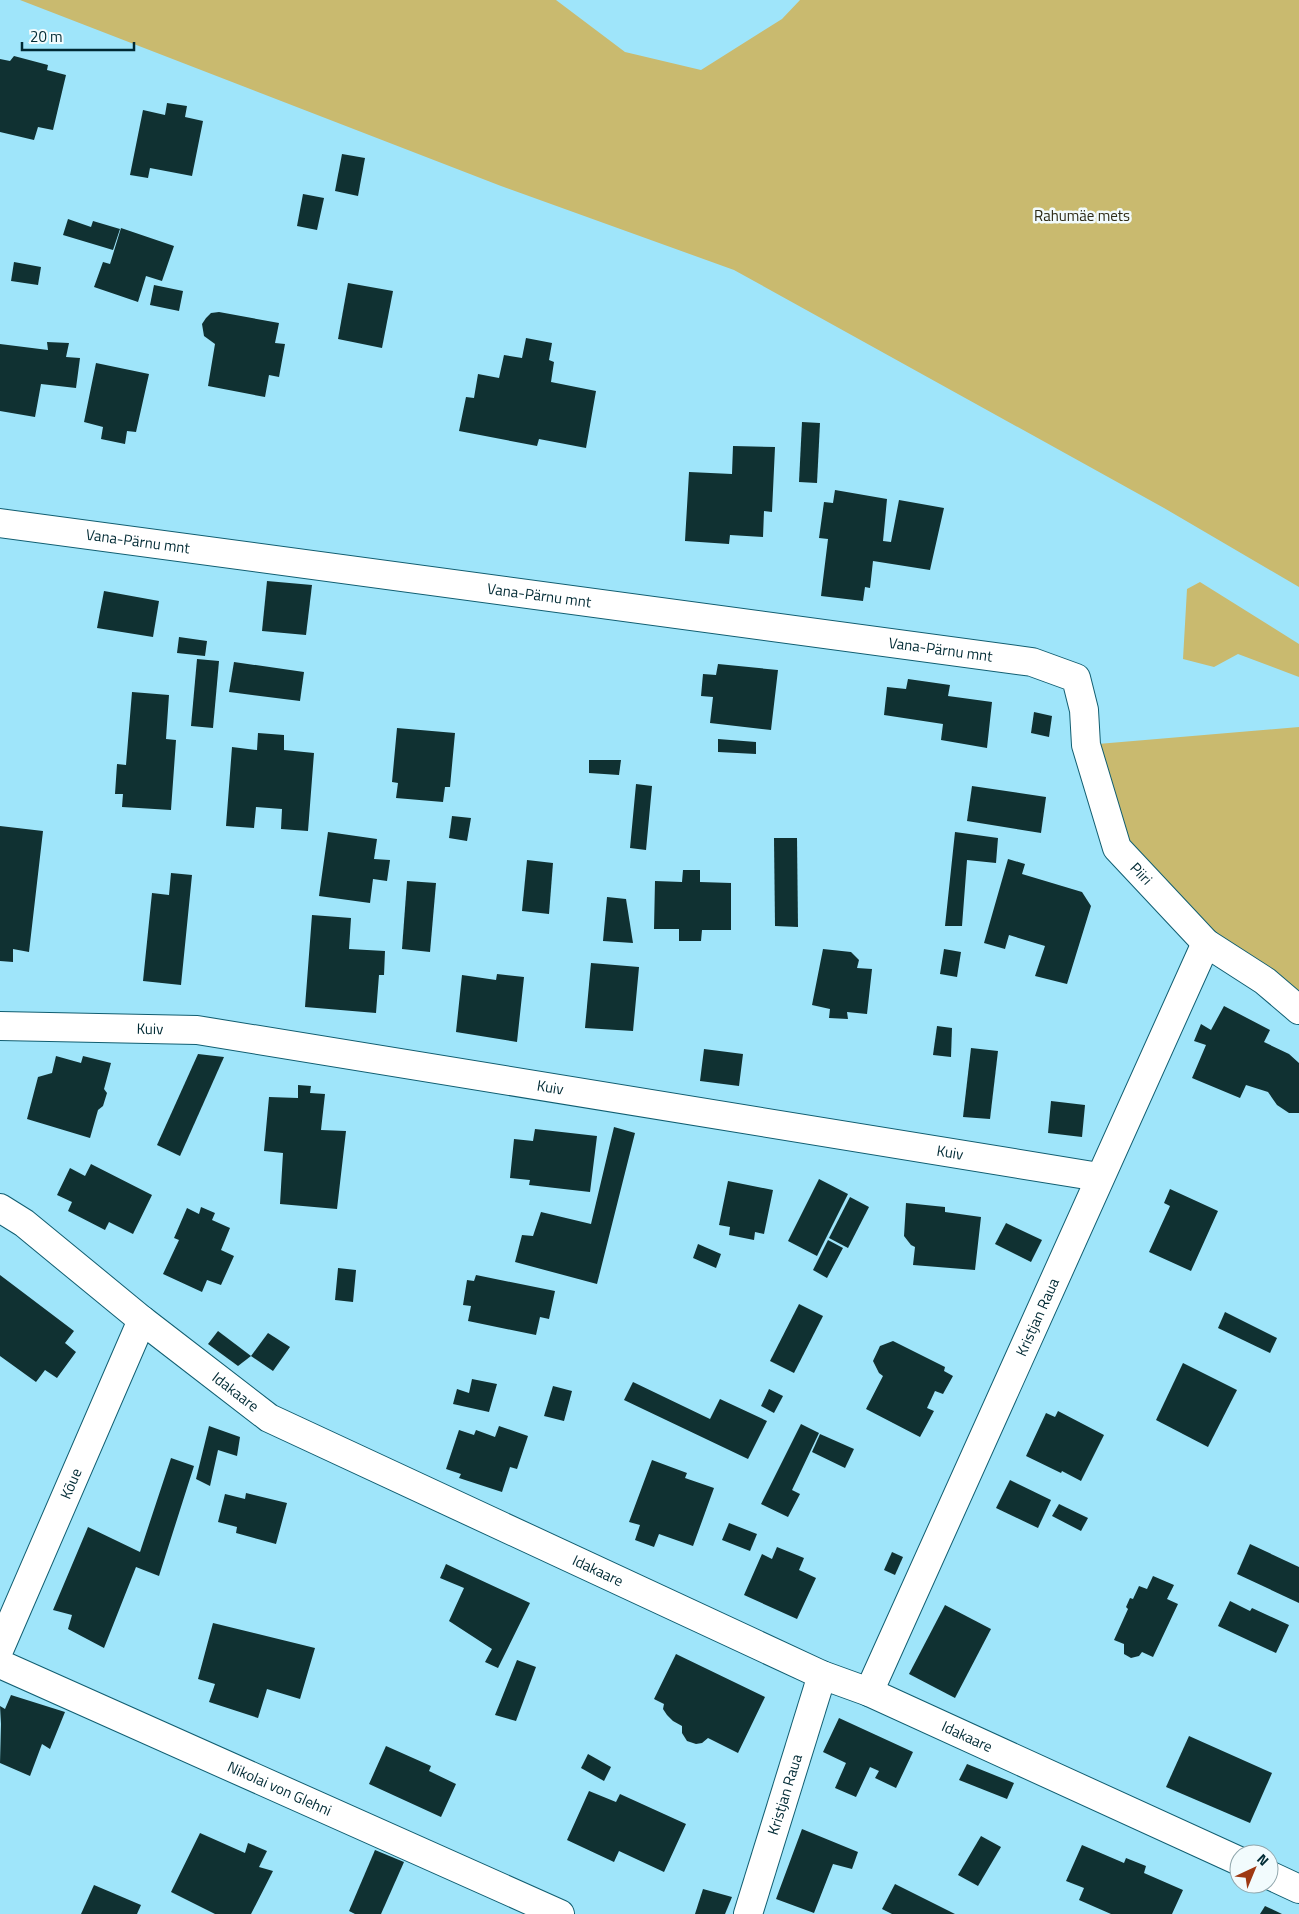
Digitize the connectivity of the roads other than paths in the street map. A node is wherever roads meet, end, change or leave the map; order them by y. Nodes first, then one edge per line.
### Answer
1 (0, 523) edge
2 (1076, 678) joint
3 (1206, 943) junction
4 (1299, 1010) edge
5 (0, 1026) edge
6 (1099, 1177) junction
7 (0, 1208) edge
8 (142, 1320) junction
9 (0, 1648) edge
10 (0, 1664) edge
11 (822, 1675) junction
12 (869, 1692) junction
13 (1229, 1856) edge
14 (1279, 1880) edge
15 (1299, 1889) edge
16 (560, 1914) edge
17 (748, 1914) edge

1 - 2 street, Vana-Pärnu mnt
2 - 3 street, Piiri
3 - 4 street, Piiri
3 - 6 street, Kristjan Raua
5 - 6 street, Kuiv
6 - 12 street, Kristjan Raua
7 - 8 street, Idakaare
8 - 9 street, Kõue
8 - 11 street, Idakaare
10 - 16 street, Nikolai von Glehni
11 - 12 street, Idakaare
11 - 17 street, Kristjan Raua
12 - 13 street, Idakaare
14 - 15 street

